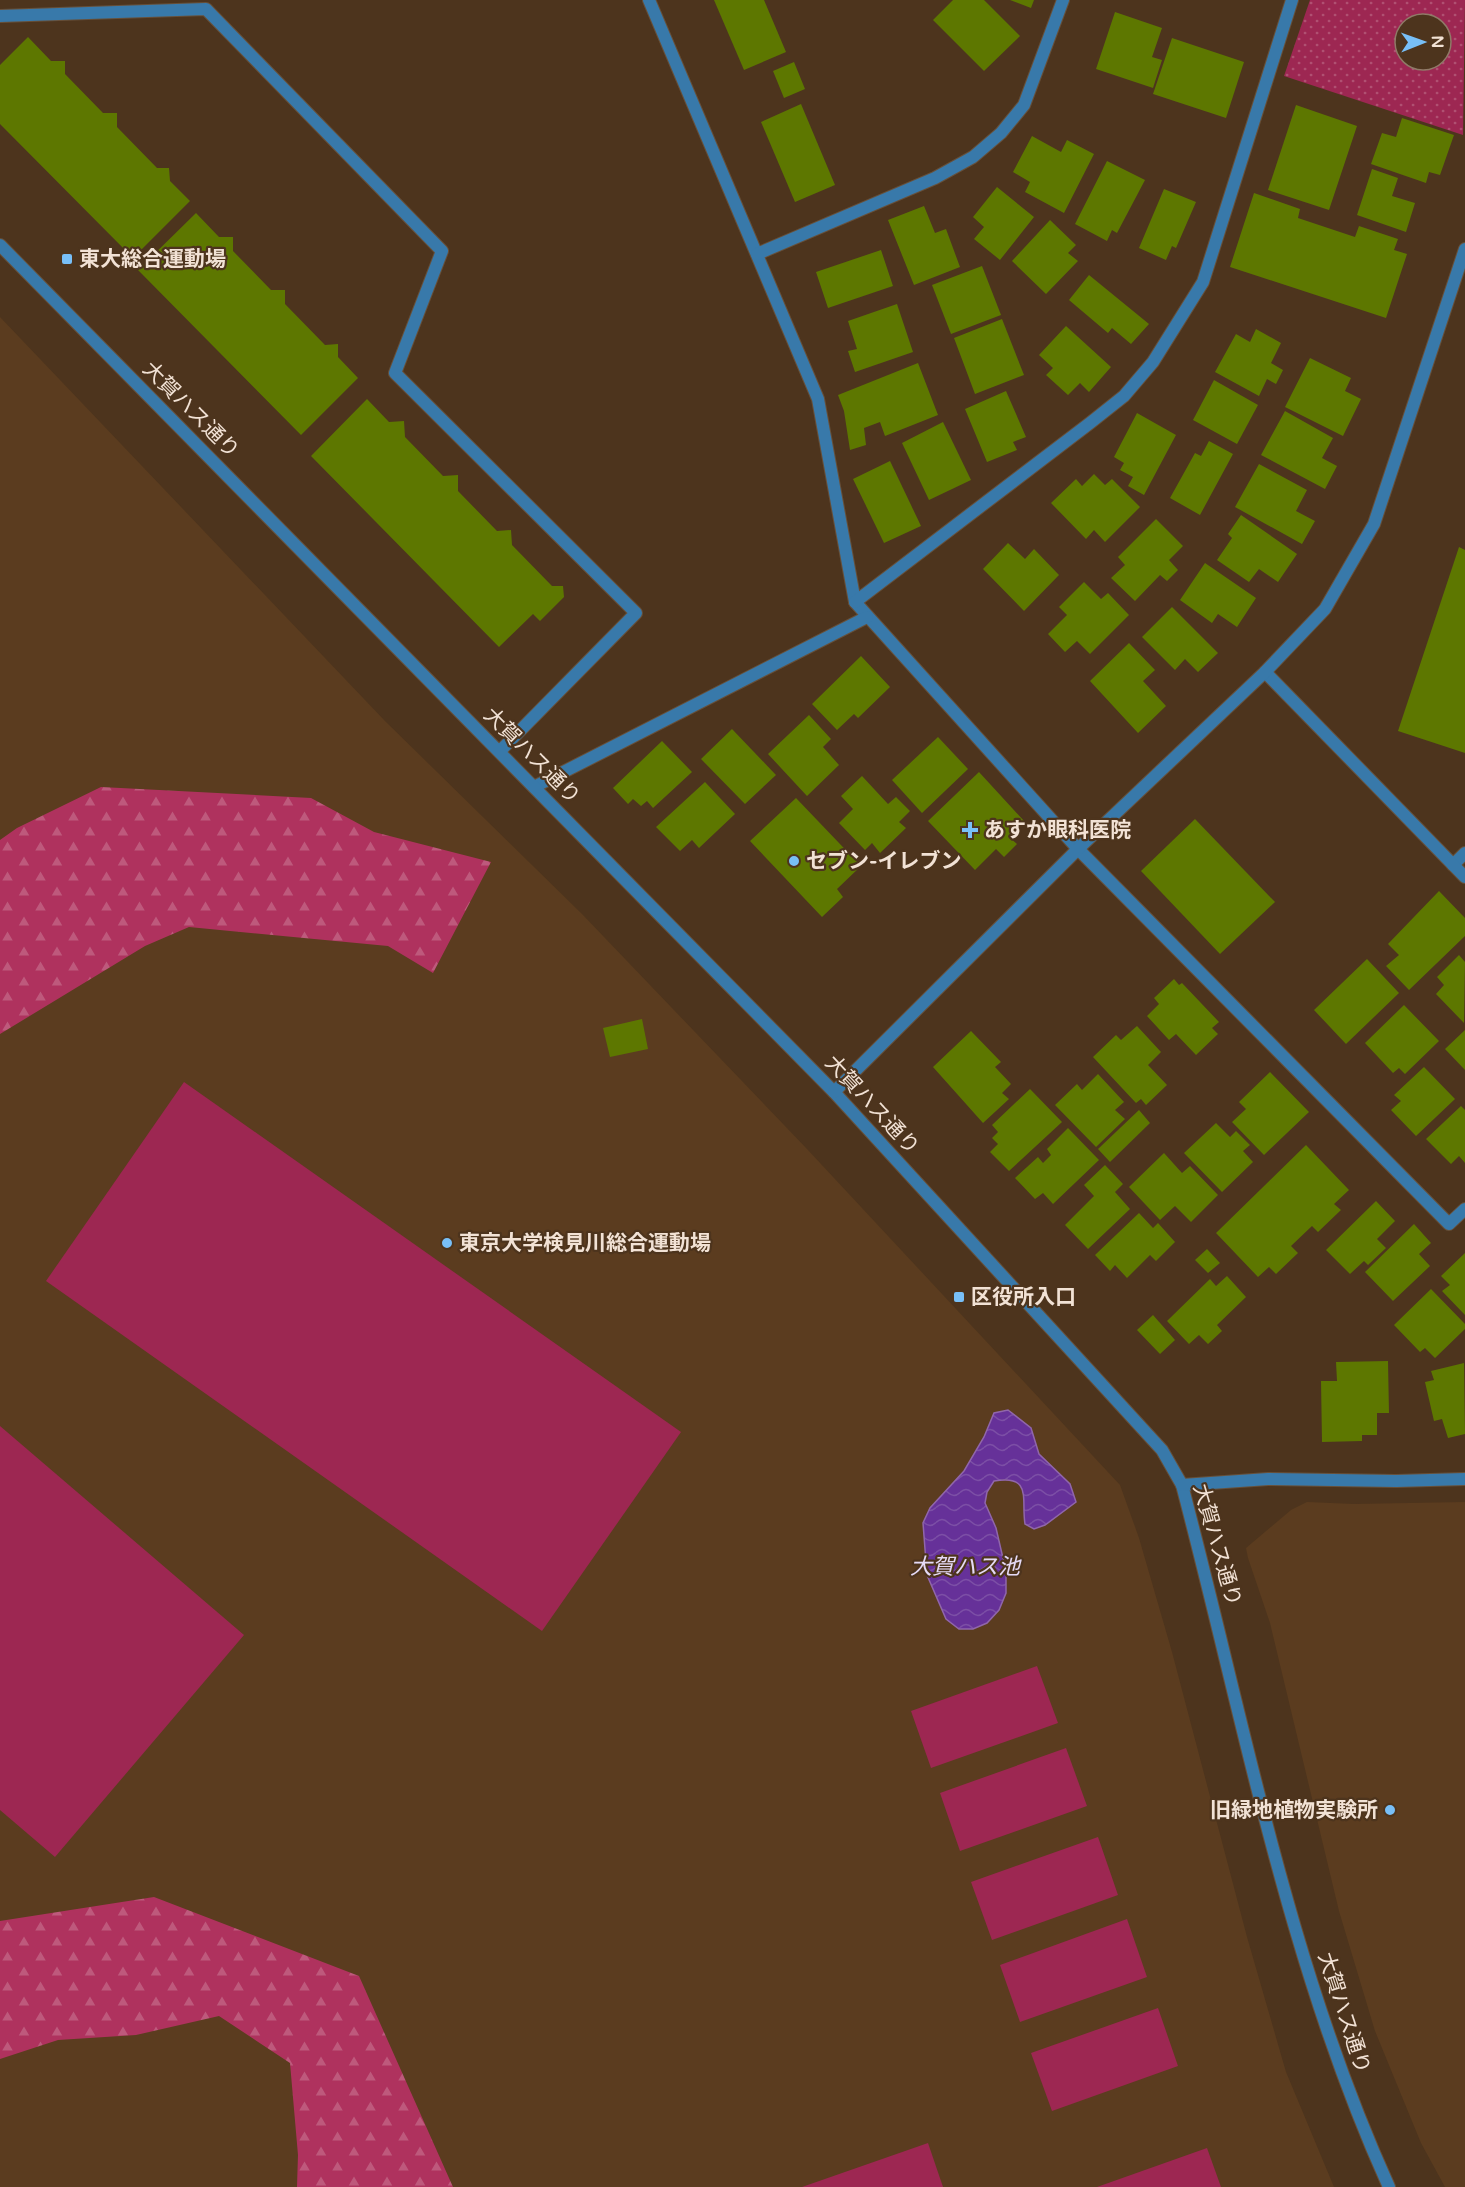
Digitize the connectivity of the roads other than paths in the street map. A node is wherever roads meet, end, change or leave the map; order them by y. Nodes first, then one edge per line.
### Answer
1 (649, 0) edge
2 (1063, 0) edge
3 (1292, 0) edge
4 (0, 16) edge
5 (0, 245) edge
6 (1465, 249) edge
7 (757, 254) junction
8 (855, 602) junction
9 (867, 617) junction
10 (1265, 672) junction
11 (500, 751) junction
12 (534, 787) junction
13 (1078, 849) junction
14 (1465, 853) edge
15 (1453, 865) junction
16 (1465, 878) edge
17 (834, 1092) junction
18 (1465, 1209) edge
19 (1465, 1479) edge
20 (1182, 1485) junction
21 (1389, 2187) edge

1 - 7 street
2 - 7 street
3 - 8 street
4 - 11 street
5 - 11 street, 大賀ハス通り
6 - 10 street
7 - 8 street
8 - 9 street
9 - 12 street
9 - 13 street
10 - 13 street
10 - 15 street
11 - 12 street, 大賀ハス通り
12 - 17 street, 大賀ハス通り
13 - 17 street
13 - 18 street
14 - 15 street
15 - 16 street
17 - 20 street, 大賀ハス通り
19 - 20 street
20 - 21 street, 大賀ハス通り

